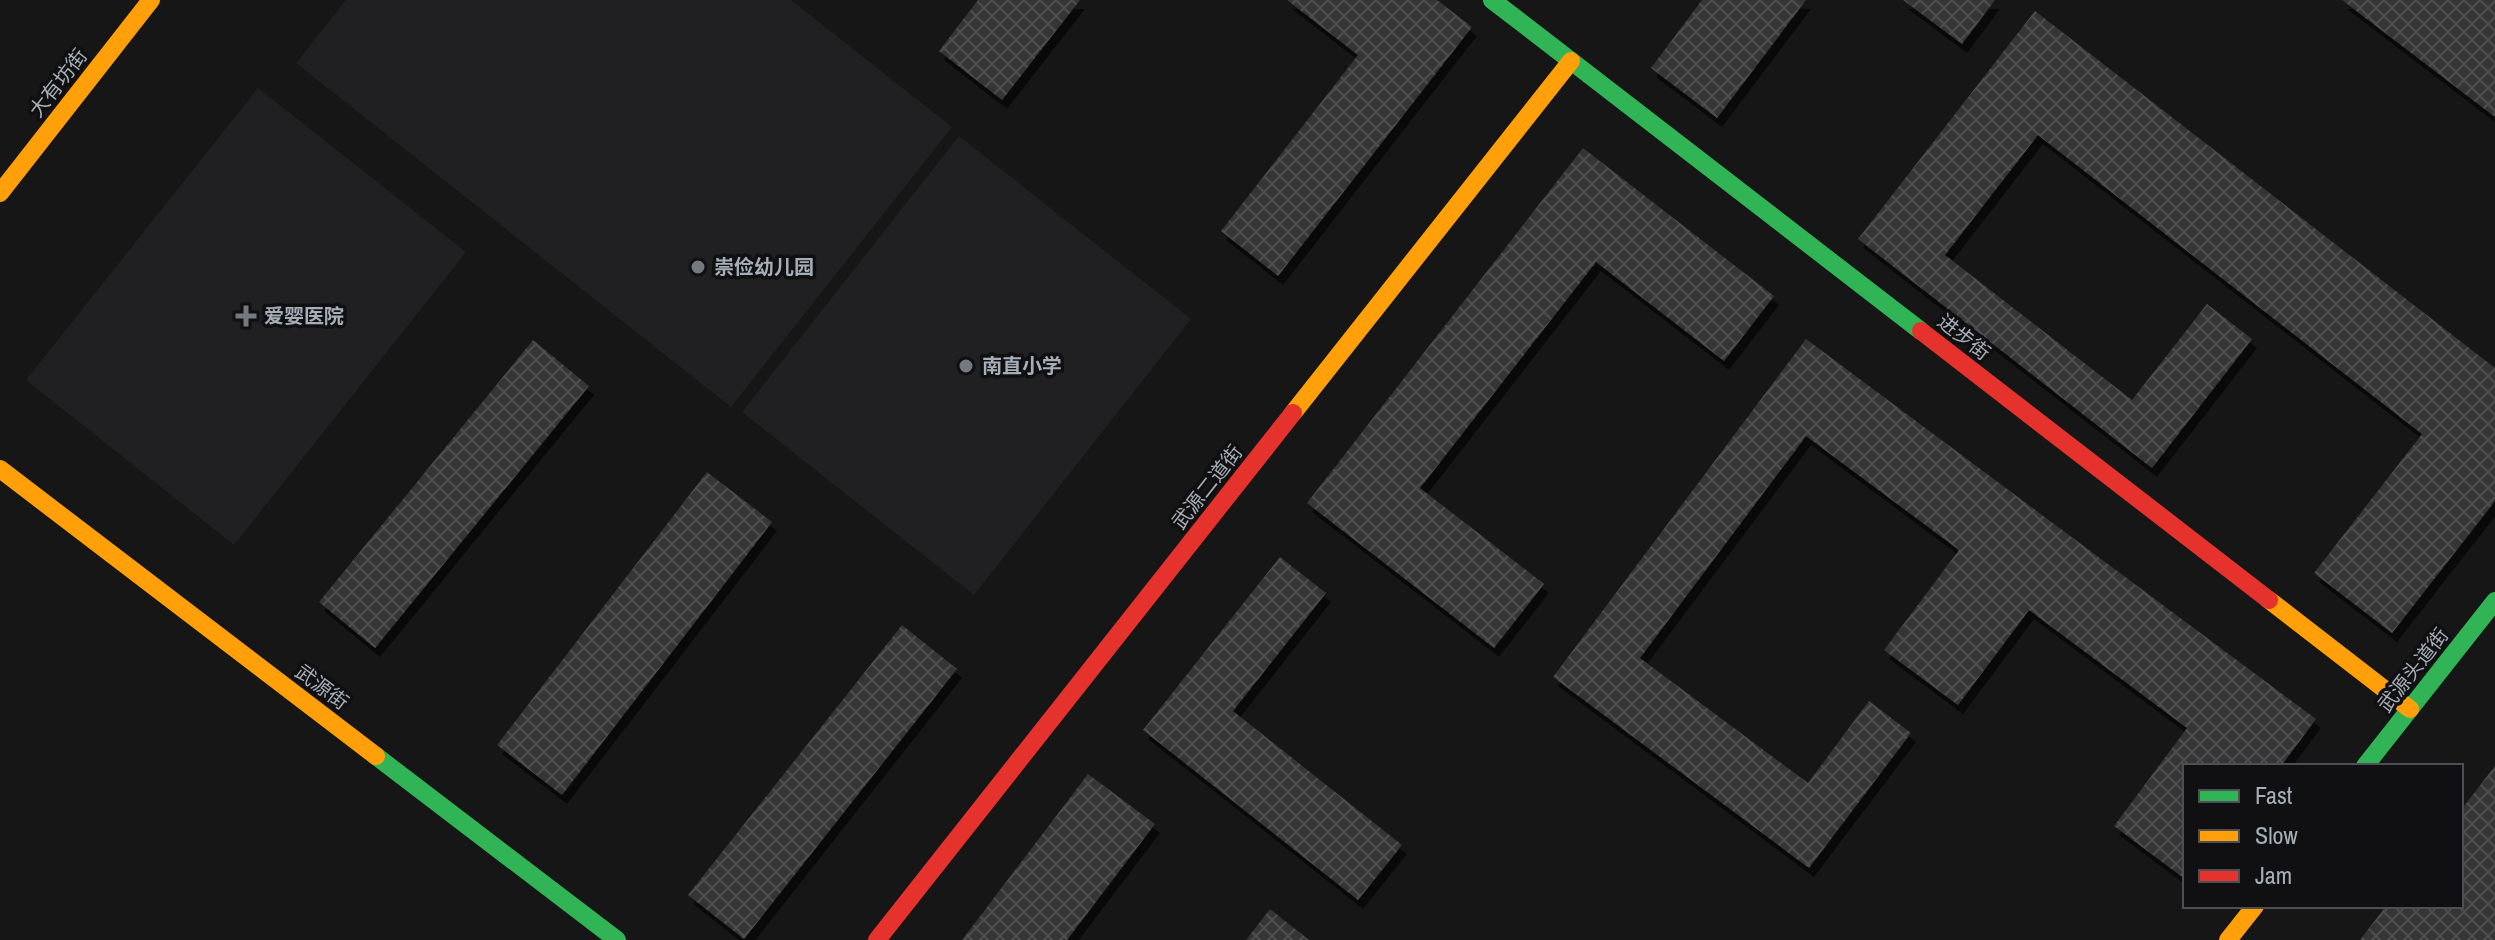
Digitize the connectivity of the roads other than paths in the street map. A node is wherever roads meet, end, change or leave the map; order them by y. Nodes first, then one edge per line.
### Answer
1 (151, 0) edge
2 (1492, 0) edge
3 (1571, 61) junction
4 (0, 193) edge
5 (0, 469) edge
6 (2495, 601) edge
7 (2410, 709) junction
8 (2367, 764) edge
9 (2253, 908) edge
10 (617, 940) edge
11 (877, 940) edge
12 (2228, 940) edge

1 - 4 street, 大有坊街
2 - 3 street, 进步街
3 - 7 street, 进步街
3 - 11 street, 武源二道街
5 - 10 street, 武源街
6 - 7 street, 武源头道街
7 - 8 street, 武源头道街
9 - 12 street

